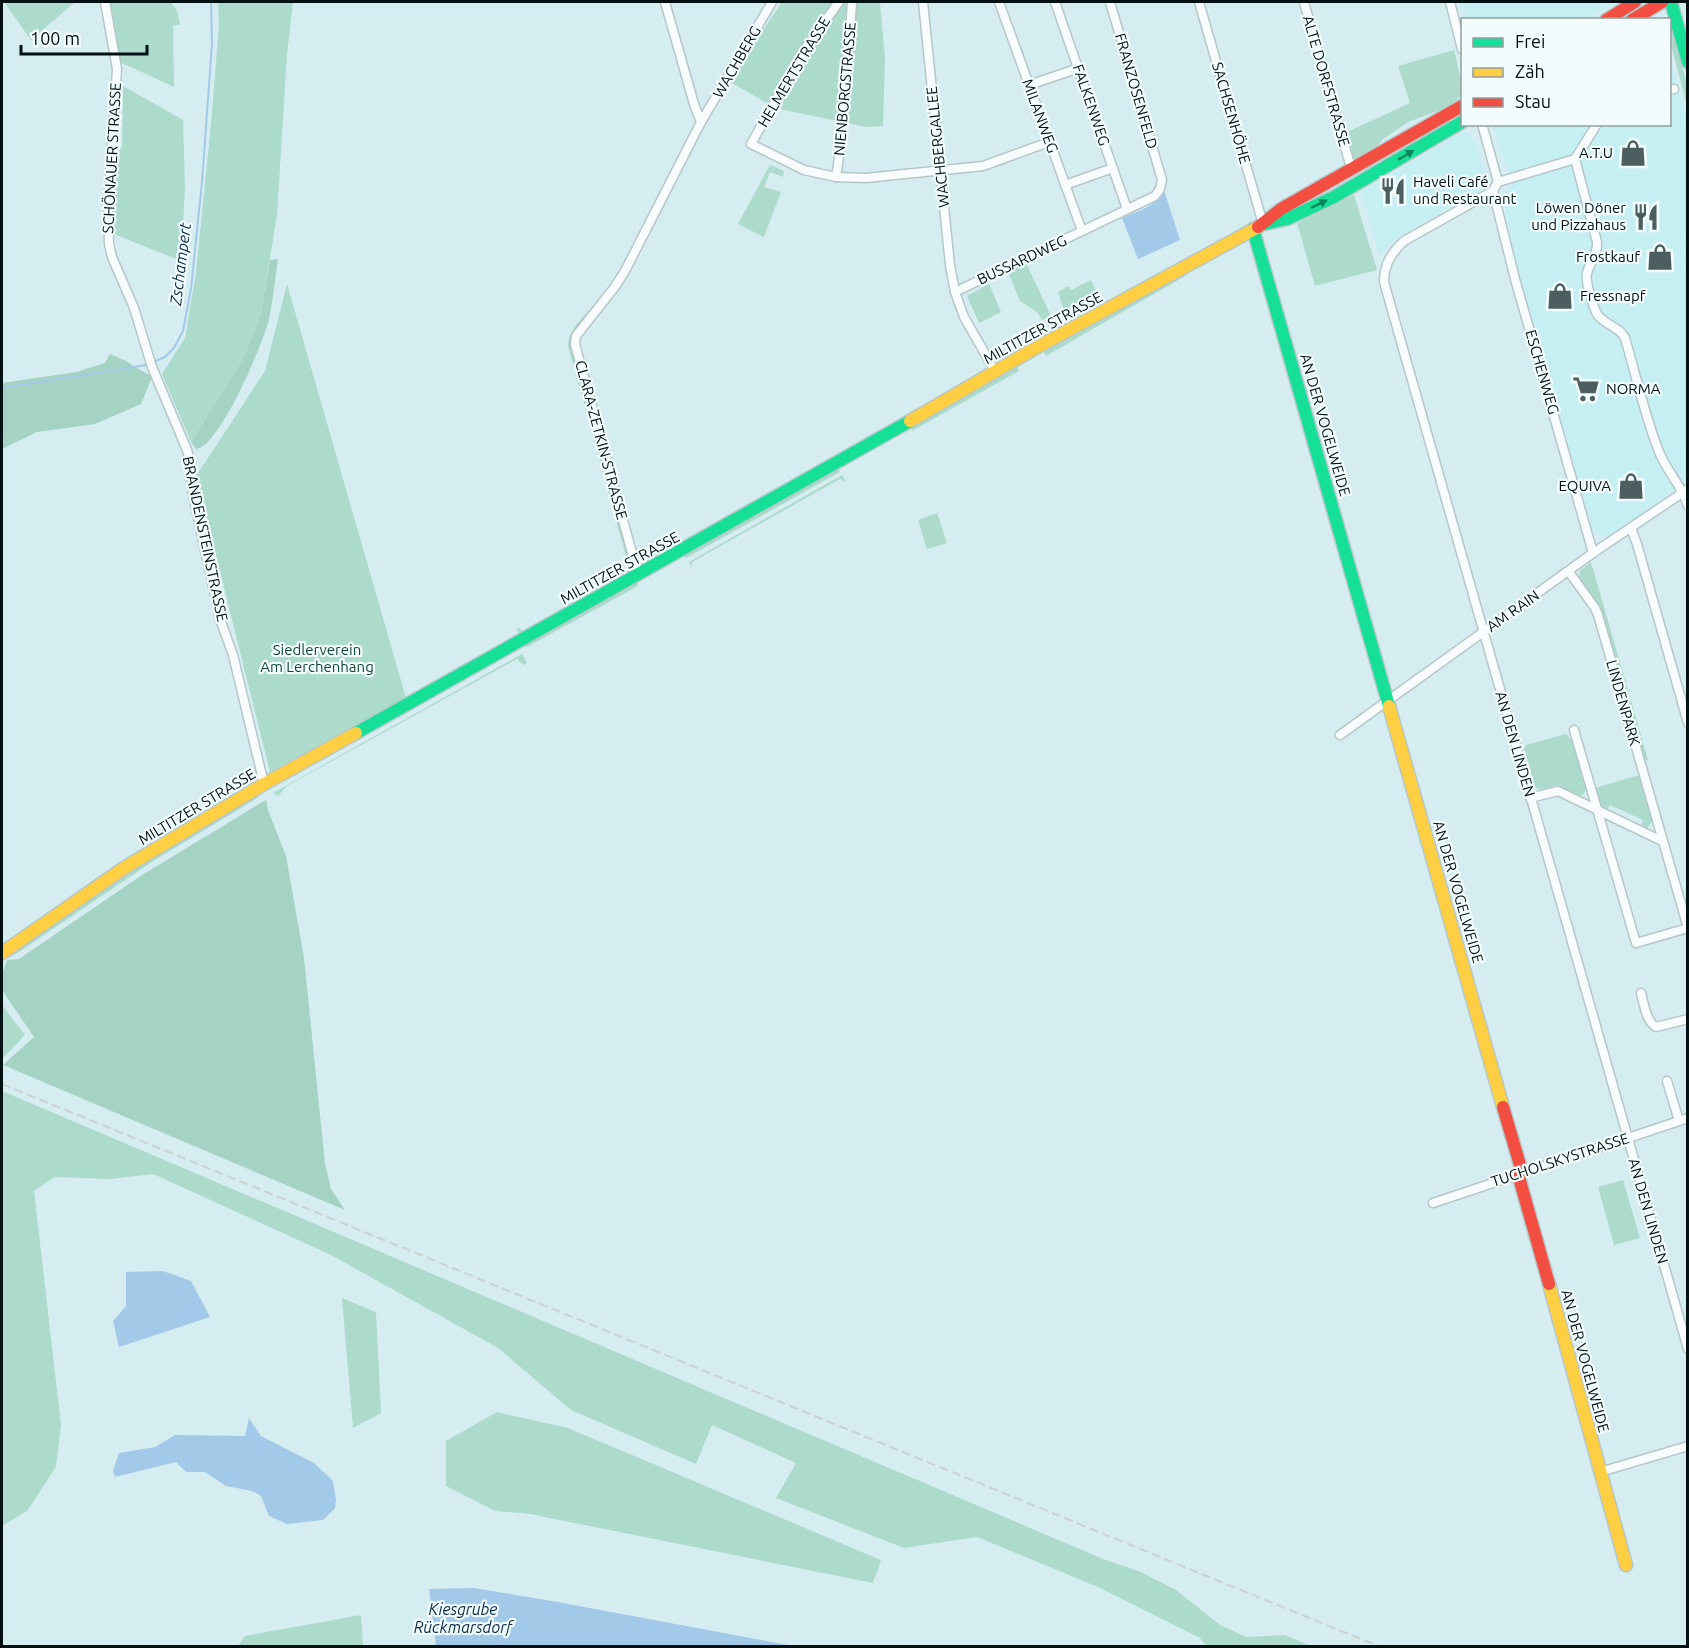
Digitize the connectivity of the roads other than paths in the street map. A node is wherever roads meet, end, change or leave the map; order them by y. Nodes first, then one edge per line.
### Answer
1 (105, 2) edge
2 (665, 2) edge
3 (772, 2) edge
4 (838, 2) edge
5 (852, 2) edge
6 (923, 2) edge
7 (999, 2) edge
8 (1055, 2) edge
9 (1110, 2) edge
10 (1199, 2) edge
11 (1304, 2) edge
12 (1450, 2) edge
13 (1635, 2) edge
14 (1662, 2) edge
15 (1671, 2) edge
16 (1609, 18) edge
17 (1635, 18) edge
18 (1461, 46) edge
19 (1688, 62) edge
20 (1079, 68) junction
21 (1029, 85) junction
22 (1461, 107) edge
23 (701, 122) junction
24 (1461, 123) edge
25 (1483, 126) edge
26 (1596, 126) edge
27 (1050, 142) junction
28 (1575, 159) junction
29 (1348, 161) dead end
30 (1113, 168) junction
31 (940, 170) junction
32 (836, 177) junction
33 (1162, 180) joint
34 (1498, 182) junction
35 (1065, 185) junction
36 (1493, 191) junction
37 (1128, 209) junction
38 (1258, 227) junction
39 (1082, 231) junction
40 (955, 292) junction
41 (151, 363) joint
42 (995, 371) junction
43 (1685, 491) edge
44 (1688, 507) edge
45 (1631, 528) junction
46 (1593, 553) junction
47 (1569, 572) junction
48 (638, 575) junction
49 (1484, 632) junction
50 (1387, 700) junction
51 (1688, 723) edge
52 (1574, 730) dead end
53 (1340, 735) dead end
54 (264, 784) junction
55 (1530, 798) junction
56 (1598, 810) junction
57 (1662, 841) junction
58 (1688, 928) edge
59 (2, 953) edge
60 (1641, 993) dead end
61 (1688, 1019) edge
62 (1667, 1081) dead end
63 (1683, 1120) edge
64 (1627, 1138) junction
65 (1520, 1173) junction
66 (1433, 1203) dead end
67 (1688, 1349) edge
68 (1688, 1446) edge
69 (1600, 1472) junction
70 (1626, 1565) dead end

1 - 41 street, SCHÖNAUER STRASSE
2 - 23 street
3 - 23 street, WACHBERG
4 - 32 street, HELMERTSTRASSE
5 - 32 street, NIENBORGSTRASSE
6 - 31 street, WACHBERGALLEE
7 - 21 street, MILANWEG
8 - 20 street, FALKENWEG
9 - 33 street, FRANZOSENFELD
10 - 38 street, SACHSENHÖHE
11 - 29 street, ALTE DORFSTRASSE
12 - 18 street
13 - 16 street
14 - 17 street
15 - 19 street
20 - 21 street
20 - 30 street, FALKENWEG
21 - 27 street, MILANWEG
22 - 38 street, MILTITZER STRASSE
23 - 48 street, CLARA-ZETKIN-STRASSE
38 -> 24 street, MILTITZER STRASSE
25 - 34 street
26 - 28 street
27 - 31 street
27 - 35 street, MILANWEG
28 - 34 street
28 - 43 street
30 - 35 street
30 - 37 street, FALKENWEG
31 - 32 street
31 - 40 street, WACHBERGALLEE
33 - 37 street, BUSSARDWEG
34 - 36 street
35 - 39 street, MILANWEG
36 - 46 street, ESCHENWEG
36 - 49 street, AN DEN LINDEN
37 - 39 street, BUSSARDWEG
38 - 42 street, MILTITZER STRASSE
38 - 50 street, AN DER VOGELWEIDE
39 - 40 street, BUSSARDWEG
40 - 42 street
41 - 54 street, BRANDENSTEINSTRASSE
42 - 48 street, MILTITZER STRASSE
43 - 44 street
43 - 45 street, AM RAIN
45 - 46 street, AM RAIN
45 - 51 street
46 - 47 street, AM RAIN
47 - 49 street, AM RAIN
47 - 57 street, LINDENPARK
48 - 54 street, MILTITZER STRASSE
49 - 50 street, AM RAIN
49 - 55 street, AN DEN LINDEN
50 - 53 street, AM RAIN
50 - 65 street, AN DER VOGELWEIDE
52 - 56 street, LINDENPARK
54 - 59 street, MILTITZER STRASSE
55 - 56 street
55 - 64 street, AN DEN LINDEN
56 - 57 street
56 - 58 street, LINDENPARK
57 - 58 street, LINDENPARK
60 - 61 street
62 - 63 street
63 - 64 street, TUCHOLSKYSTRASSE
64 - 65 street, TUCHOLSKYSTRASSE
64 - 67 street, AN DEN LINDEN
65 - 66 street, TUCHOLSKYSTRASSE
65 - 69 street, AN DER VOGELWEIDE
68 - 69 street
69 - 70 street, AN DER VOGELWEIDE

